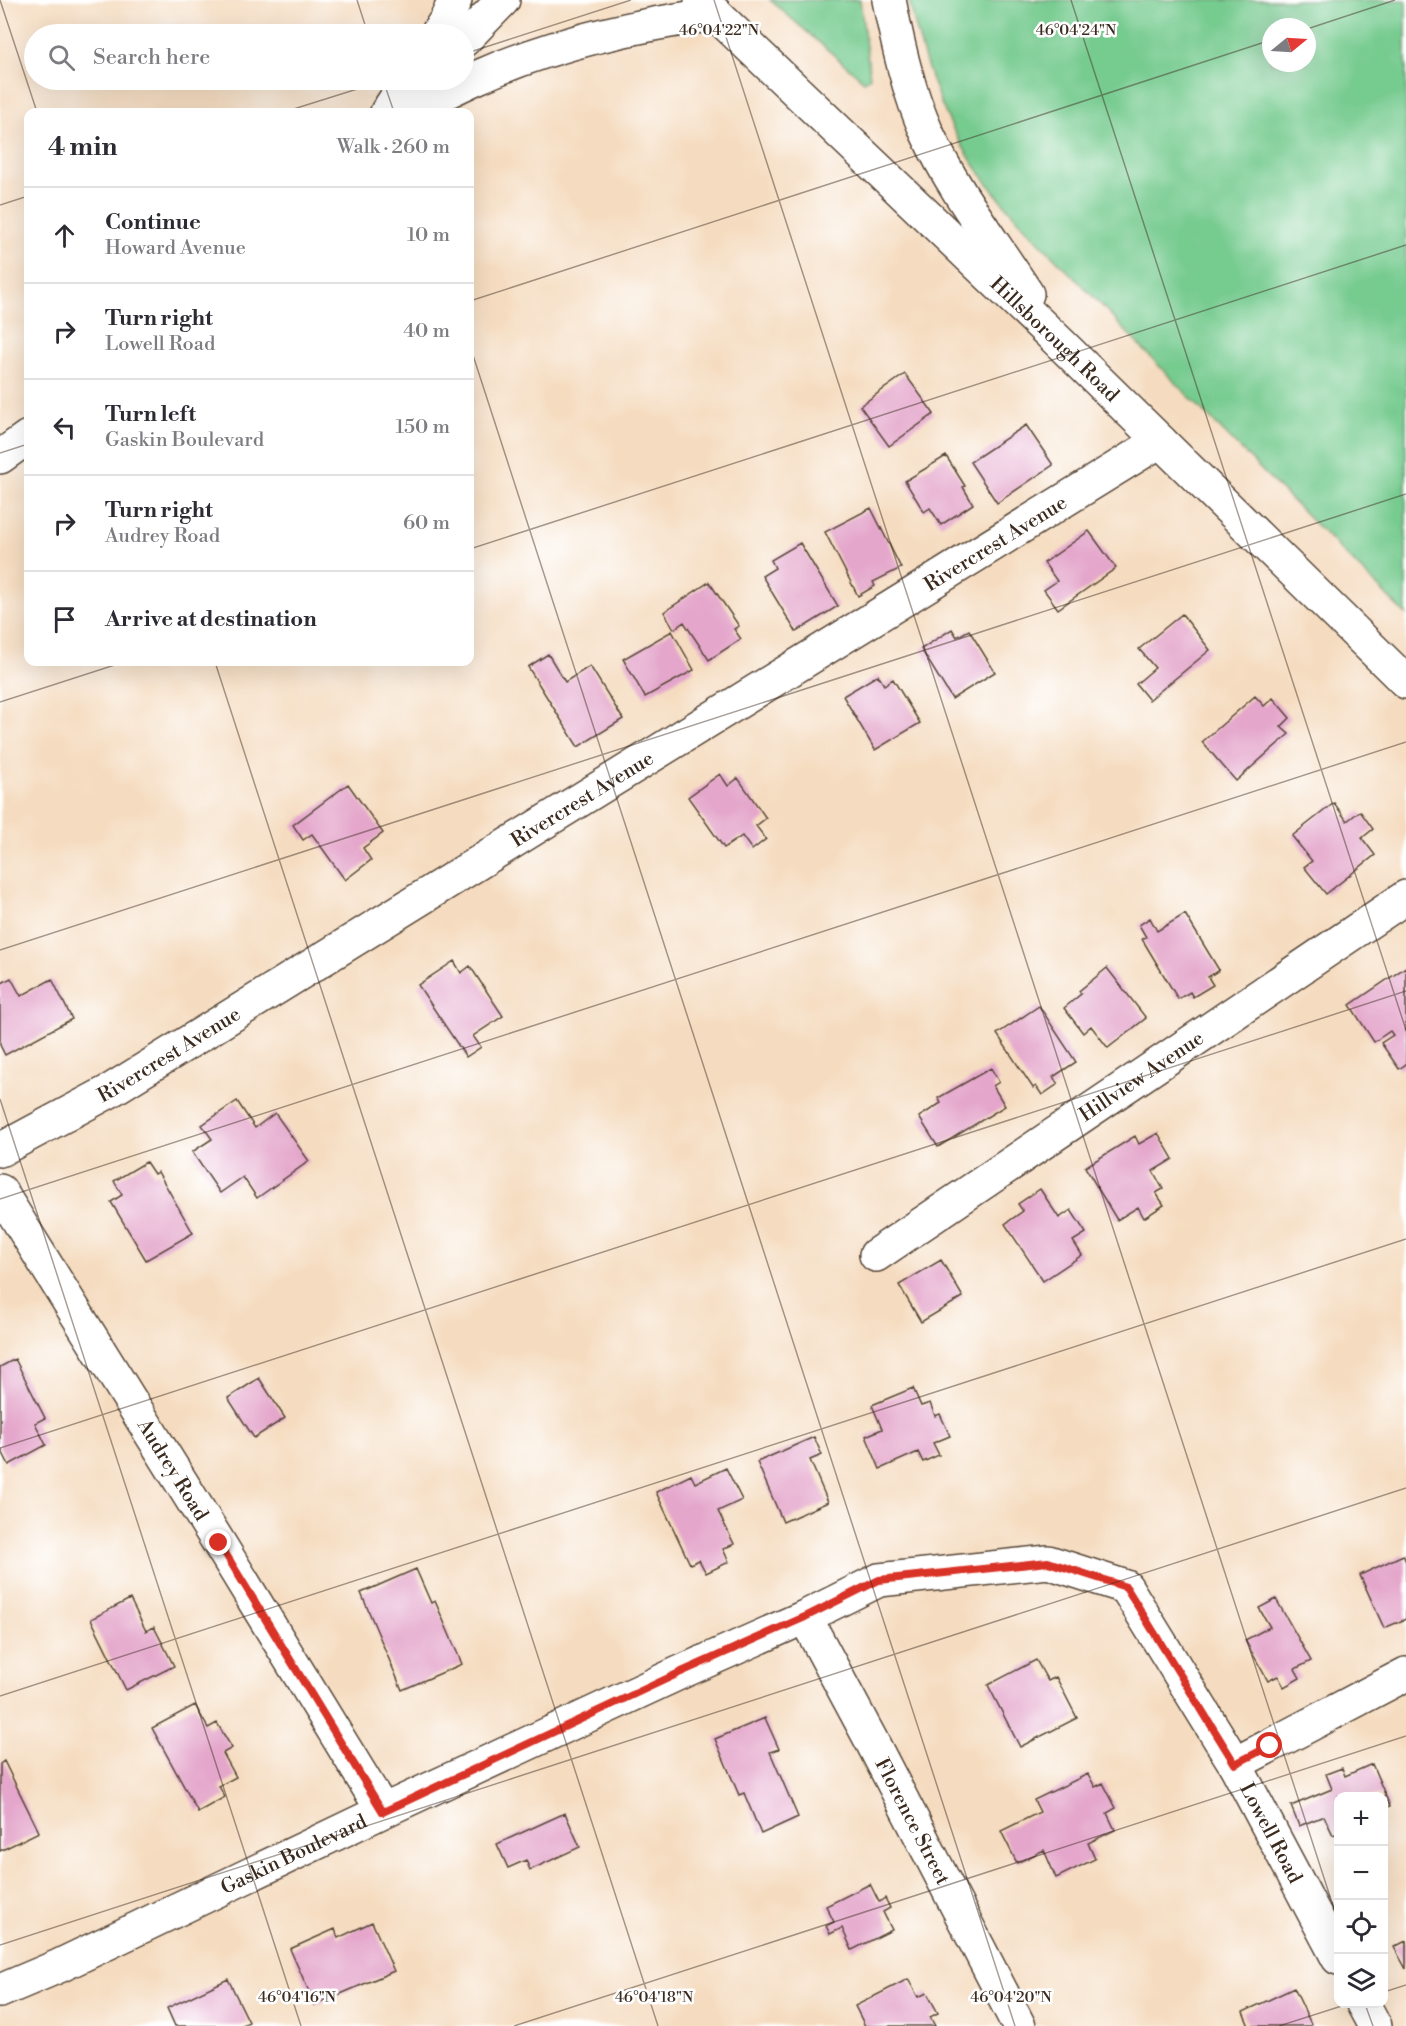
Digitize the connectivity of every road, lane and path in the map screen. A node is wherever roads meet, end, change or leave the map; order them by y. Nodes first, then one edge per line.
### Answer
1 (454, 0) edge
2 (503, 0) edge
3 (889, 0) edge
4 (708, 7) edge
5 (443, 24) edge
6 (474, 30) edge
7 (474, 79) edge
8 (402, 90) edge
9 (413, 90) edge
10 (450, 90) edge
11 (391, 108) edge
12 (393, 108) edge
13 (412, 108) edge
14 (1060, 343) junction
15 (24, 440) edge
16 (1160, 441) junction
17 (0, 457) edge
18 (1406, 682) edge
19 (1406, 897) edge
20 (0, 1150) edge
21 (0, 1191) edge
22 (876, 1255) dead end
23 (1126, 1587) joint
24 (805, 1617) junction
25 (1406, 1674) edge
26 (1235, 1764) junction
27 (383, 1812) junction
28 (1336, 1954) edge
29 (0, 1991) edge
30 (1365, 2008) edge
31 (1019, 2026) edge
32 (1375, 2026) edge

1 - 5 street
2 - 6 street
3 - 14 street
4 - 7 street
4 - 14 street, Hillsborough Road
8 - 11 street
9 - 12 street
10 - 13 street
14 - 16 street, Hillsborough Road
15 - 17 street
16 - 18 street, Hillsborough Road
16 - 20 street, Rivercrest Avenue
19 - 22 street, Hillview Avenue
21 - 27 street, Audrey Road
23 - 24 street, Gaskin Boulevard
23 - 26 street, Lowell Road
24 - 27 street, Gaskin Boulevard
24 - 31 street, Florence Street
25 - 26 street
26 - 28 street, Lowell Road
27 - 29 street, Gaskin Boulevard
30 - 32 street

